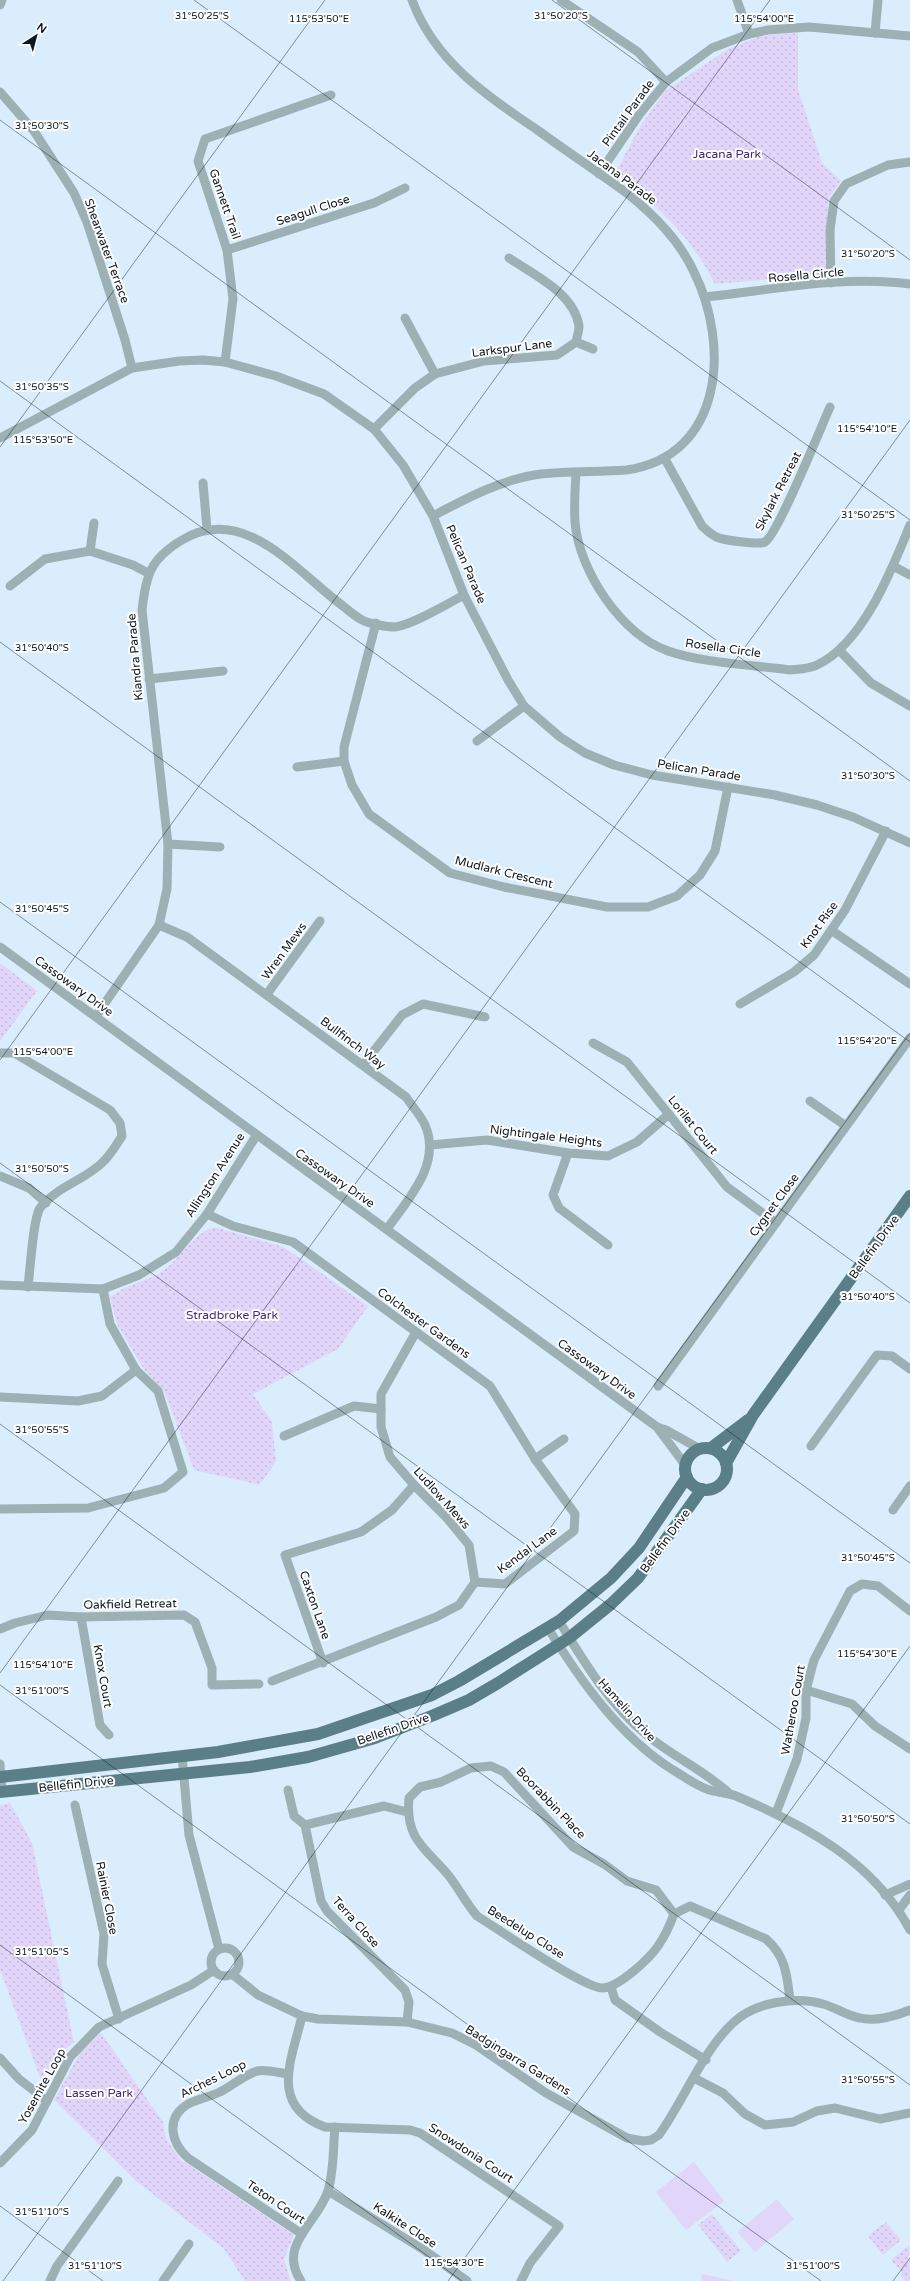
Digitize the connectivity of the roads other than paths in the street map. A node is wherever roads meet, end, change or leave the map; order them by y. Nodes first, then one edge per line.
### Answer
1 (2, 0) edge
2 (412, 0) edge
3 (561, 0) edge
4 (737, 0) edge
5 (878, 0) edge
6 (0, 5) edge
7 (875, 33) junction
8 (749, 34) junction
9 (910, 36) edge
10 (666, 82) junction
11 (0, 92) edge
12 (331, 95) dead end
13 (910, 162) edge
14 (599, 174) junction
15 (405, 188) dead end
16 (228, 250) junction
17 (509, 258) dead end
18 (831, 284) junction
19 (910, 284) edge
20 (705, 297) junction
21 (405, 318) dead end
22 (576, 342) junction
23 (593, 349) dead end
24 (225, 362) junction
25 (132, 368) junction
26 (435, 374) junction
27 (830, 407) dead end
28 (374, 429) junction
29 (0, 438) edge
30 (665, 459) junction
31 (576, 473) junction
32 (203, 483) dead end
33 (433, 516) junction
34 (94, 522) dead end
35 (910, 525) edge
36 (207, 529) junction
37 (90, 551) junction
38 (893, 566) junction
39 (148, 573) junction
40 (910, 575) edge
41 (10, 586) dead end
42 (464, 595) junction
43 (376, 623) junction
44 (840, 650) junction
45 (223, 671) dead end
46 (149, 679) junction
47 (524, 706) junction
48 (910, 706) edge
49 (477, 741) dead end
50 (344, 761) junction
51 (296, 767) dead end
52 (728, 787) junction
53 (886, 831) junction
54 (910, 843) edge
55 (168, 844) junction
56 (220, 847) dead end
57 (320, 922) dead end
58 (159, 926) junction
59 (831, 930) junction
60 (0, 947) edge
61 (910, 984) edge
62 (267, 994) junction
63 (740, 1004) dead end
64 (96, 1016) junction
65 (485, 1017) dead end
66 (910, 1038) edge
67 (593, 1043) dead end
68 (0, 1053) edge
69 (363, 1065) junction
70 (810, 1101) dead end
71 (669, 1114) junction
72 (846, 1126) junction
73 (256, 1136) junction
74 (430, 1145) junction
75 (568, 1153) junction
76 (0, 1176) edge
77 (910, 1196) edge
78 (46, 1203) junction
79 (207, 1214) junction
80 (776, 1223) junction
81 (387, 1229) junction
82 (608, 1245) dead end
83 (0, 1286) edge
84 (28, 1286) junction
85 (103, 1289) junction
86 (416, 1332) junction
87 (910, 1369) edge
88 (136, 1370) junction
89 (658, 1386) dead end
90 (0, 1397) edge
91 (381, 1409) junction
92 (753, 1415) junction
93 (657, 1427) junction
94 (284, 1436) dead end
95 (564, 1439) dead end
96 (811, 1446) dead end
97 (706, 1448) junction
98 (535, 1459) junction
99 (726, 1463) junction
100 (686, 1471) junction
101 (414, 1485) junction
102 (910, 1486) edge
103 (702, 1489) junction
104 (0, 1509) edge
105 (893, 1510) dead end
106 (575, 1514) joint
107 (475, 1582) junction
108 (910, 1611) edge
109 (81, 1617) junction
110 (559, 1622) junction
111 (548, 1628) junction
112 (0, 1629) edge
113 (569, 1638) junction
114 (558, 1645) junction
115 (322, 1663) junction
116 (272, 1681) dead end
117 (259, 1684) dead end
118 (806, 1690) junction
119 (109, 1735) dead end
120 (910, 1749) edge
121 (182, 1755) junction
122 (0, 1764) edge
123 (184, 1774) junction
124 (0, 1777) edge
125 (288, 1790) dead end
126 (1, 1792) edge
127 (730, 1794) junction
128 (75, 1805) dead end
129 (407, 1812) junction
130 (776, 1813) junction
131 (305, 1825) junction
132 (910, 1884) edge
133 (885, 1895) junction
134 (910, 1895) edge
135 (899, 1910) junction
136 (674, 1914) junction
137 (910, 1929) edge
138 (219, 1949) junction
139 (214, 1970) junction
140 (232, 1974) junction
141 (612, 1987) junction
142 (790, 2000) junction
143 (910, 2010) edge
144 (302, 2016) junction
145 (119, 2019) junction
146 (407, 2022) junction
147 (0, 2058) edge
148 (706, 2060) junction
149 (288, 2074) junction
150 (694, 2078) junction
151 (47, 2101) junction
152 (910, 2112) edge
153 (335, 2127) junction
154 (1, 2161) edge
155 (118, 2181) dead end
156 (236, 2190) joint
157 (328, 2191) junction
158 (302, 2234) junction
159 (188, 2244) dead end
160 (50, 2281) edge
161 (164, 2281) edge
162 (301, 2281) edge
163 (467, 2281) edge
164 (521, 2281) edge

1 - 6 street
2 - 14 street, Jacana Parade
3 - 10 street
4 - 8 street
5 - 7 street
7 - 8 street, Pintail Parade
7 - 9 street, Pintail Parade
8 - 10 street, Pintail Parade
10 - 14 street, Pintail Parade
11 - 25 street, Shearwater Terrace
12 - 16 street, Gannett Trail
13 - 18 street
14 - 20 street, Jacana Parade
15 - 16 street, Seagull Close
16 - 24 street, Gannett Trail
17 - 22 street
18 - 19 street, Rosella Circle
18 - 20 street, Rosella Circle
20 - 30 street, Jacana Parade
21 - 26 street
22 - 23 street
22 - 26 street, Larkspur Lane
24 - 25 street, Pelican Parade
24 - 28 street, Pelican Parade
25 - 29 street, Pelican Parade
26 - 28 street, Larkspur Lane
27 - 30 street, Skylark Retreat
28 - 33 street, Pelican Parade
30 - 31 street, Jacana Parade
31 - 33 street, Jacana Parade
31 - 44 street, Rosella Circle
32 - 36 street
33 - 42 street, Pelican Parade
34 - 37 street
35 - 38 street, Rosella Circle
36 - 39 street, Kiandra Parade
36 - 43 street, Kiandra Parade
37 - 39 street
37 - 41 street
38 - 40 street
38 - 44 street, Rosella Circle
39 - 46 street, Kiandra Parade
42 - 43 street, Kiandra Parade
42 - 47 street, Pelican Parade
43 - 50 street, Mudlark Crescent
44 - 48 street
45 - 46 street
46 - 55 street, Kiandra Parade
47 - 49 street
47 - 52 street, Pelican Parade
50 - 51 street
50 - 52 street, Mudlark Crescent
52 - 53 street, Pelican Parade
53 - 54 street, Pelican Parade
53 - 59 street, Knot Rise
55 - 56 street
55 - 58 street, Kiandra Parade
57 - 62 street, Wren Mews
58 - 62 street, Bullfinch Way
58 - 64 street, Kiandra Parade
59 - 61 street
59 - 63 street, Knot Rise
60 - 64 street, Cassowary Drive
62 - 69 street, Bullfinch Way
64 - 73 street, Cassowary Drive
65 - 69 street
66 - 72 street, Cygnet Close
67 - 71 street, Lorilet Court
68 - 78 street
69 - 74 street, Bullfinch Way
70 - 72 street
71 - 75 street, Nightingale Heights
71 - 80 street, Lorilet Court
72 - 80 street, Cygnet Close
73 - 79 street, Allington Avenue
73 - 81 street, Cassowary Drive
74 - 75 street, Nightingale Heights
74 - 81 street, Bullfinch Way
75 - 82 street
76 - 78 street
77 - 92 main road, Bellefin Drive
78 - 84 street
79 - 85 street, Allington Avenue
79 - 86 street, Colchester Gardens
80 - 89 street, Cygnet Close
81 - 93 street, Cassowary Drive
83 - 84 street, Allington Avenue
84 - 85 street, Allington Avenue
85 - 88 street
86 - 91 street, Ludlow Mews
86 - 98 street, Colchester Gardens
87 - 96 street
88 - 90 street
88 - 104 street
91 - 94 street
91 - 101 street, Ludlow Mews
92 - 97 main road, Bellefin Drive
92 - 99 main road, Bellefin Drive
93 - 97 street, Cassowary Drive
93 - 100 street, Cassowary Drive
95 - 98 street
97 - 99 main road
97 - 100 main road
98 - 106 street, Colchester Gardens
99 - 103 main road
100 - 103 main road
100 - 110 main road, Bellefin Drive
101 - 107 street, Ludlow Mews
101 - 115 street, Caxton Lane
102 - 105 street
103 - 113 main road, Bellefin Drive
106 - 107 street, Kendal Lane
107 - 115 street
108 - 118 street, Watheroo Court
109 - 112 street, Oakfield Retreat
109 - 117 street, Oakfield Retreat
109 - 119 street, Knox Court
110 - 111 main road, Bellefin Drive
110 - 113 street, Hamelin Drive
111 - 114 street, Hamelin Drive
111 - 121 main road, Bellefin Drive
113 - 114 main road, Bellefin Drive
113 - 127 street, Hamelin Drive
114 - 123 main road, Bellefin Drive
114 - 127 street, Hamelin Drive
115 - 116 street
118 - 120 street
118 - 130 street, Watheroo Court
121 - 123 street
121 - 124 main road, Bellefin Drive
122 - 124 street
123 - 126 main road, Bellefin Drive
123 - 138 street
124 - 126 street
125 - 131 street, Terra Close
127 - 130 street, Hamelin Drive
128 - 145 street, Rainier Close
129 - 131 street
129 - 136 street, Boorabbin Place
129 - 141 street, Beedelup Close
130 - 133 street, Hamelin Drive
131 - 146 street, Terra Close
132 - 133 street
133 - 135 street, Hamelin Drive
134 - 135 street
135 - 137 street, Hamelin Drive
136 - 141 street
136 - 142 street
138 - 139 street
138 - 140 street
139 - 140 street
139 - 145 street, Yosemite Loop
140 - 144 street, Badgingarra Gardens
141 - 148 street
142 - 143 street, Badgingarra Gardens
142 - 148 street, Badgingarra Gardens
144 - 146 street, Badgingarra Gardens
144 - 149 street, Snowdonia Court
145 - 151 street, Yosemite Loop
146 - 150 street, Badgingarra Gardens
147 - 151 street
148 - 150 street, Badgingarra Gardens
149 - 153 street, Snowdonia Court
149 - 156 street, Arches Loop
150 - 152 street
151 - 154 street, Yosemite Loop
153 - 157 street
153 - 164 street, Snowdonia Court
155 - 160 street
156 - 158 street, Teton Court
157 - 158 street
157 - 163 street, Kalkite Close
158 - 162 street
159 - 161 street

